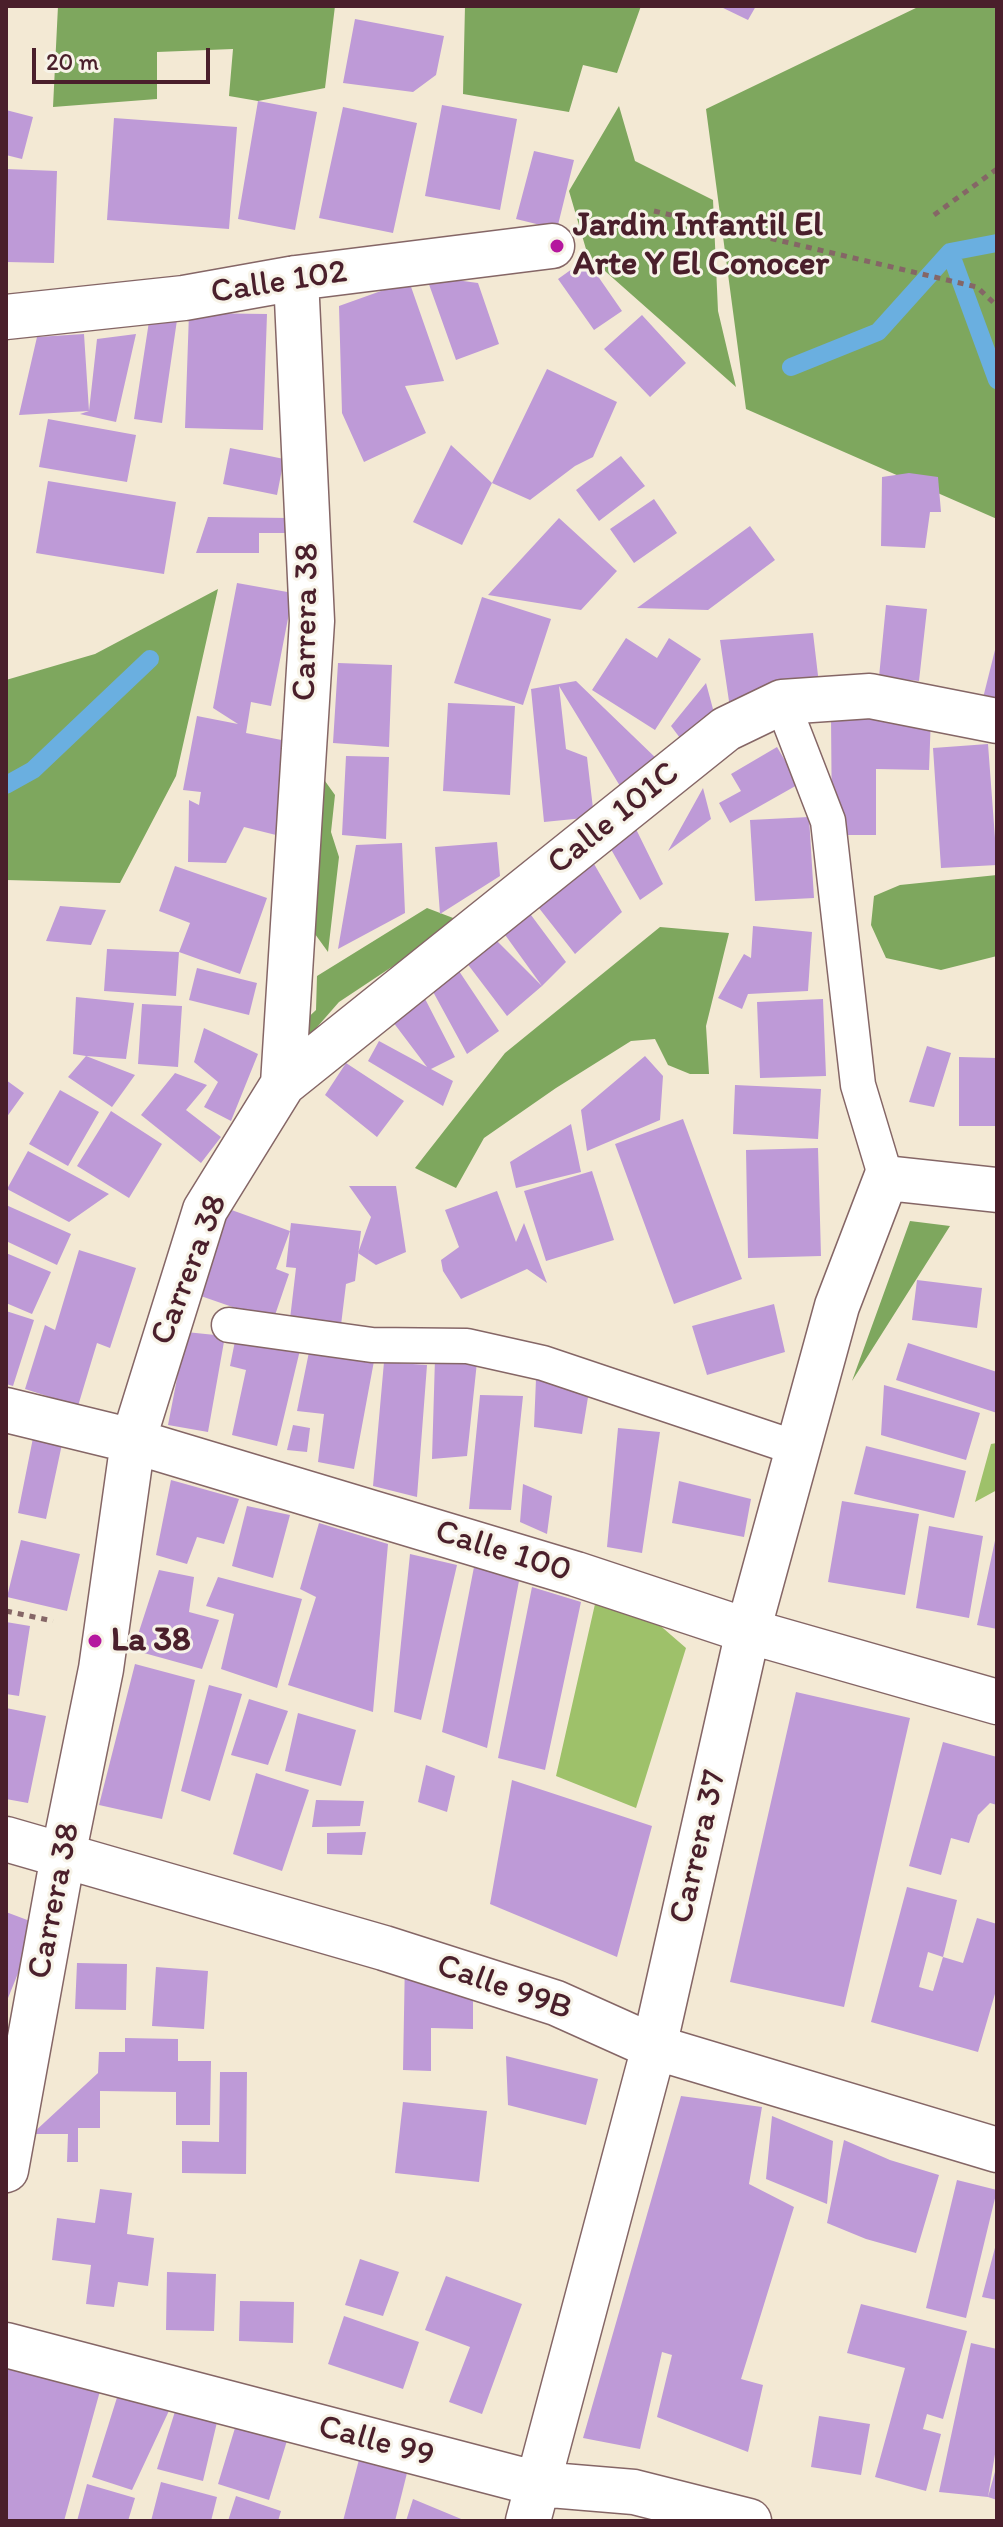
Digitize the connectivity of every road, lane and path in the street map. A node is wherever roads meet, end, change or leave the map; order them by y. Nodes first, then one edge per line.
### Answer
1 (997, 169) edge
2 (654, 211) dead end
3 (934, 215) dead end
4 (552, 246) dead end
5 (296, 278) junction
6 (997, 306) edge
7 (6, 317) edge
8 (782, 702) junction
9 (997, 721) edge
10 (283, 1084) junction
11 (886, 1178) junction
12 (997, 1190) edge
13 (229, 1325) dead end
14 (6, 1410) edge
15 (133, 1441) junction
16 (799, 1449) junction
17 (748, 1631) junction
18 (997, 1702) edge
19 (6, 1839) edge
20 (63, 1856) junction
21 (654, 2047) junction
22 (997, 2150) edge
23 (6, 2170) edge
24 (6, 2345) edge
25 (533, 2503) edge
26 (749, 2521) edge

1 - 3 path
2 - 6 path
4 - 5 street, Calle 102
5 - 7 street, Calle 102
5 - 10 street, Carrera 38
8 - 9 street, Calle 101C
8 - 10 street, Calle 101C
8 - 11 lane
10 - 15 street, Carrera 38
11 - 12 street
11 - 16 street, Carrera 37
13 - 16 lane
14 - 15 street, Calle 100
15 - 17 street, Calle 100
15 - 20 street, Carrera 38
16 - 17 street, Carrera 37
17 - 18 street, Calle 100
17 - 21 street, Carrera 37
19 - 20 street, Calle 99B
20 - 21 street, Calle 99B
20 - 23 street, Carrera 38
21 - 22 street, Calle 99B
21 - 25 street, Carrera 37
24 - 25 street, Calle 99
25 - 26 street, Calle 99

